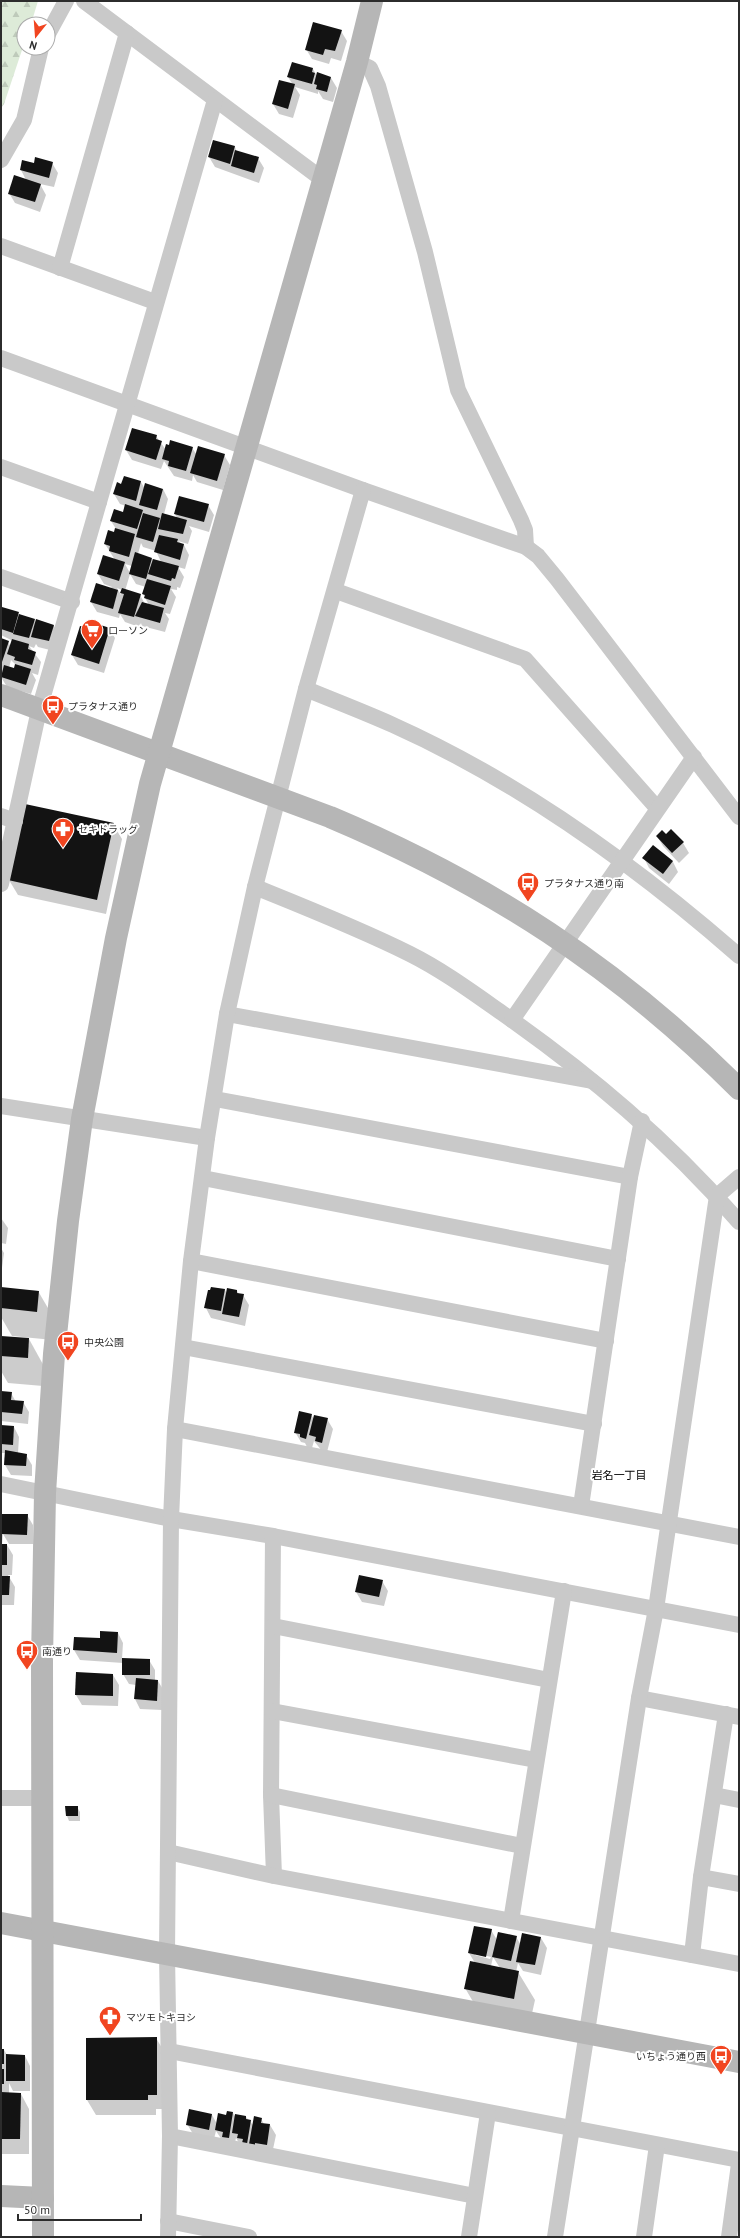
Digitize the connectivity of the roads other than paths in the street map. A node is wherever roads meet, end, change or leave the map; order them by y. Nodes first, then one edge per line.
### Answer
1 (66, 1) edge
2 (84, 1) edge
3 (372, 1) edge
4 (56, 19) edge
5 (127, 34) junction
6 (39, 56) edge
7 (357, 62) junction
8 (215, 100) junction
9 (6, 142) edge
10 (1, 160) edge
11 (322, 179) junction
12 (1, 246) edge
13 (60, 268) junction
14 (155, 302) junction
15 (1, 358) edge
16 (127, 404) junction
17 (246, 446) junction
18 (1, 467) edge
19 (364, 490) junction
20 (99, 502) junction
21 (526, 547) junction
22 (1, 577) edge
23 (336, 591) junction
24 (72, 602) junction
25 (306, 689) junction
26 (1, 695) edge
27 (39, 710) junction
28 (158, 753) junction
29 (694, 756) junction
30 (277, 798) junction
31 (657, 808) junction
32 (739, 817) edge
33 (8, 819) edge
34 (621, 861) junction
35 (1, 884) edge
36 (255, 887) junction
37 (566, 942) junction
38 (739, 956) edge
39 (227, 1014) junction
40 (512, 1020) junction
41 (594, 1081) junction
42 (739, 1089) edge
43 (215, 1098) junction
44 (1, 1106) edge
45 (82, 1119) junction
46 (642, 1121) junction
47 (207, 1138) junction
48 (630, 1177) junction
49 (739, 1177) edge
50 (203, 1178) junction
51 (717, 1196) junction
52 (739, 1222) edge
53 (618, 1259) junction
54 (191, 1261) junction
55 (606, 1341) junction
56 (183, 1347) junction
57 (594, 1424) junction
58 (175, 1429) junction
59 (1, 1484) edge
60 (46, 1493) junction
61 (581, 1506) junction
62 (171, 1519) junction
63 (667, 1524) junction
64 (273, 1536) junction
65 (739, 1537) edge
66 (564, 1591) junction
67 (656, 1609) junction
68 (739, 1625) edge
69 (272, 1626) junction
70 (549, 1680) junction
71 (639, 1698) junction
72 (272, 1711) junction
73 (732, 1716) edge
74 (536, 1760) junction
75 (271, 1795) junction
76 (714, 1795) junction
77 (1, 1798) edge
78 (43, 1798) junction
79 (739, 1800) edge
80 (522, 1846) junction
81 (168, 1852) junction
82 (274, 1876) junction
83 (701, 1877) junction
84 (739, 1884) edge
85 (511, 1921) junction
86 (1, 1923) edge
87 (42, 1930) junction
88 (602, 1938) junction
89 (168, 1954) junction
90 (692, 1955) junction
91 (739, 1964) edge
92 (587, 2032) junction
93 (169, 2051) junction
94 (739, 2062) edge
95 (488, 2113) junction
96 (571, 2130) junction
97 (170, 2136) junction
98 (658, 2145) junction
99 (739, 2160) edge
100 (739, 2164) edge
101 (1, 2196) edge
102 (475, 2196) junction
103 (43, 2198) junction
104 (168, 2229) edge
105 (43, 2237) edge
106 (249, 2237) edge
107 (469, 2237) edge
108 (555, 2237) edge
109 (644, 2237) edge
110 (729, 2237) edge

1 - 4 street
2 - 5 street
3 - 7 street
5 - 8 street
5 - 13 street
6 - 9 street
7 - 11 street
7 - 21 street
8 - 11 street
8 - 14 street
9 - 10 street
11 - 17 street
12 - 13 street
13 - 14 street
14 - 16 street
15 - 16 street
16 - 17 street
16 - 20 street
17 - 19 street
17 - 28 street
18 - 20 street
19 - 21 street
19 - 23 street
20 - 24 street
21 - 29 street
22 - 24 street
23 - 25 street
23 - 31 street
24 - 27 street
25 - 30 street
25 - 34 street
26 - 27 street
27 - 28 street
27 - 33 street
28 - 30 street
28 - 45 street
29 - 31 street
29 - 32 street
30 - 36 street
30 - 37 street
31 - 34 street
33 - 35 street
34 - 37 street
34 - 38 street
36 - 39 street
36 - 40 street
37 - 40 street
37 - 42 street
39 - 41 street
39 - 43 street
40 - 41 street
41 - 46 street
43 - 47 street
43 - 48 street
44 - 45 street
45 - 47 street
45 - 60 street
46 - 48 street
46 - 51 street
47 - 50 street
48 - 53 street
49 - 51 street
50 - 53 street
50 - 54 street
51 - 52 street
51 - 63 street
53 - 55 street
54 - 55 street
54 - 56 street
55 - 57 street
56 - 57 street
56 - 58 street
57 - 61 street
58 - 61 street
58 - 62 street
59 - 60 street
60 - 62 street
60 - 78 street
61 - 63 street
62 - 64 street
62 - 81 street
63 - 65 street
63 - 67 street
64 - 66 street
64 - 69 street
66 - 67 street
66 - 70 street
67 - 68 street
67 - 71 street
69 - 70 street
69 - 72 street
70 - 74 street
71 - 73 street
71 - 88 street
72 - 74 street
72 - 75 street
73 - 76 street
74 - 80 street
75 - 80 street
75 - 82 street
76 - 79 street
76 - 83 street
77 - 78 street
78 - 87 street
80 - 85 street
81 - 82 street
81 - 89 street
82 - 85 street
83 - 84 street
83 - 90 street
85 - 88 street
86 - 87 street
87 - 89 street
87 - 103 street
88 - 90 street
88 - 92 street
89 - 92 street
89 - 93 street
90 - 91 street
92 - 94 street
92 - 96 street
93 - 95 street
93 - 97 street
95 - 96 street
95 - 102 street
96 - 98 street
96 - 108 street
97 - 102 street
97 - 104 street
98 - 99 street
98 - 109 street
100 - 110 street
101 - 103 street
102 - 107 street
103 - 105 street
104 - 106 street

